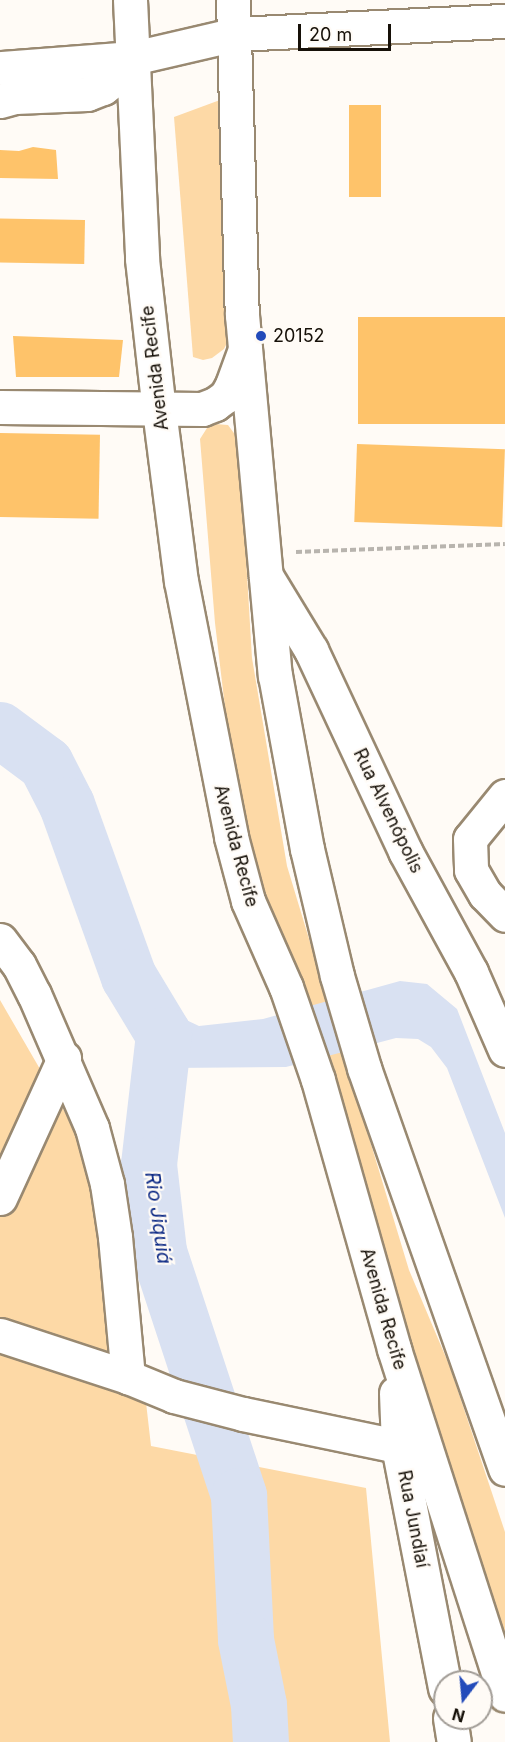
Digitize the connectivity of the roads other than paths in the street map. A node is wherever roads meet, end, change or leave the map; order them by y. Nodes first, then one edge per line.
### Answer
1 (130, 0) edge
2 (233, 0) edge
3 (505, 21) edge
4 (236, 34) junction
5 (133, 58) junction
6 (0, 68) edge
7 (0, 101) edge
8 (245, 349) junction
9 (0, 407) edge
10 (159, 410) junction
11 (264, 564) junction
12 (505, 796) edge
13 (505, 915) edge
14 (0, 940) edge
15 (505, 1050) edge
16 (63, 1058) junction
17 (0, 1198) edge
18 (0, 1335) edge
19 (394, 1349) junction
20 (128, 1377) junction
21 (398, 1446) junction
22 (505, 1469) edge
23 (442, 1670) edge
24 (505, 1695) edge

1 - 5 main road, Avenida Recife
2 - 4 main road
3 - 4 main road
4 - 5 main road
4 - 8 main road
5 - 6 main road
5 - 7 main road
5 - 10 main road, Avenida Recife
8 - 10 main road
8 - 11 main road
9 - 10 main road
10 - 19 main road, Avenida Recife
11 - 15 main road, Rua Alvenópolis
11 - 22 main road
12 - 13 main road
14 - 16 main road
16 - 17 main road
16 - 20 main road
18 - 20 main road
19 - 21 main road, Rua Jundiaí
19 - 24 main road, Avenida Recife
20 - 21 main road
21 - 23 main road, Rua Jundiaí

